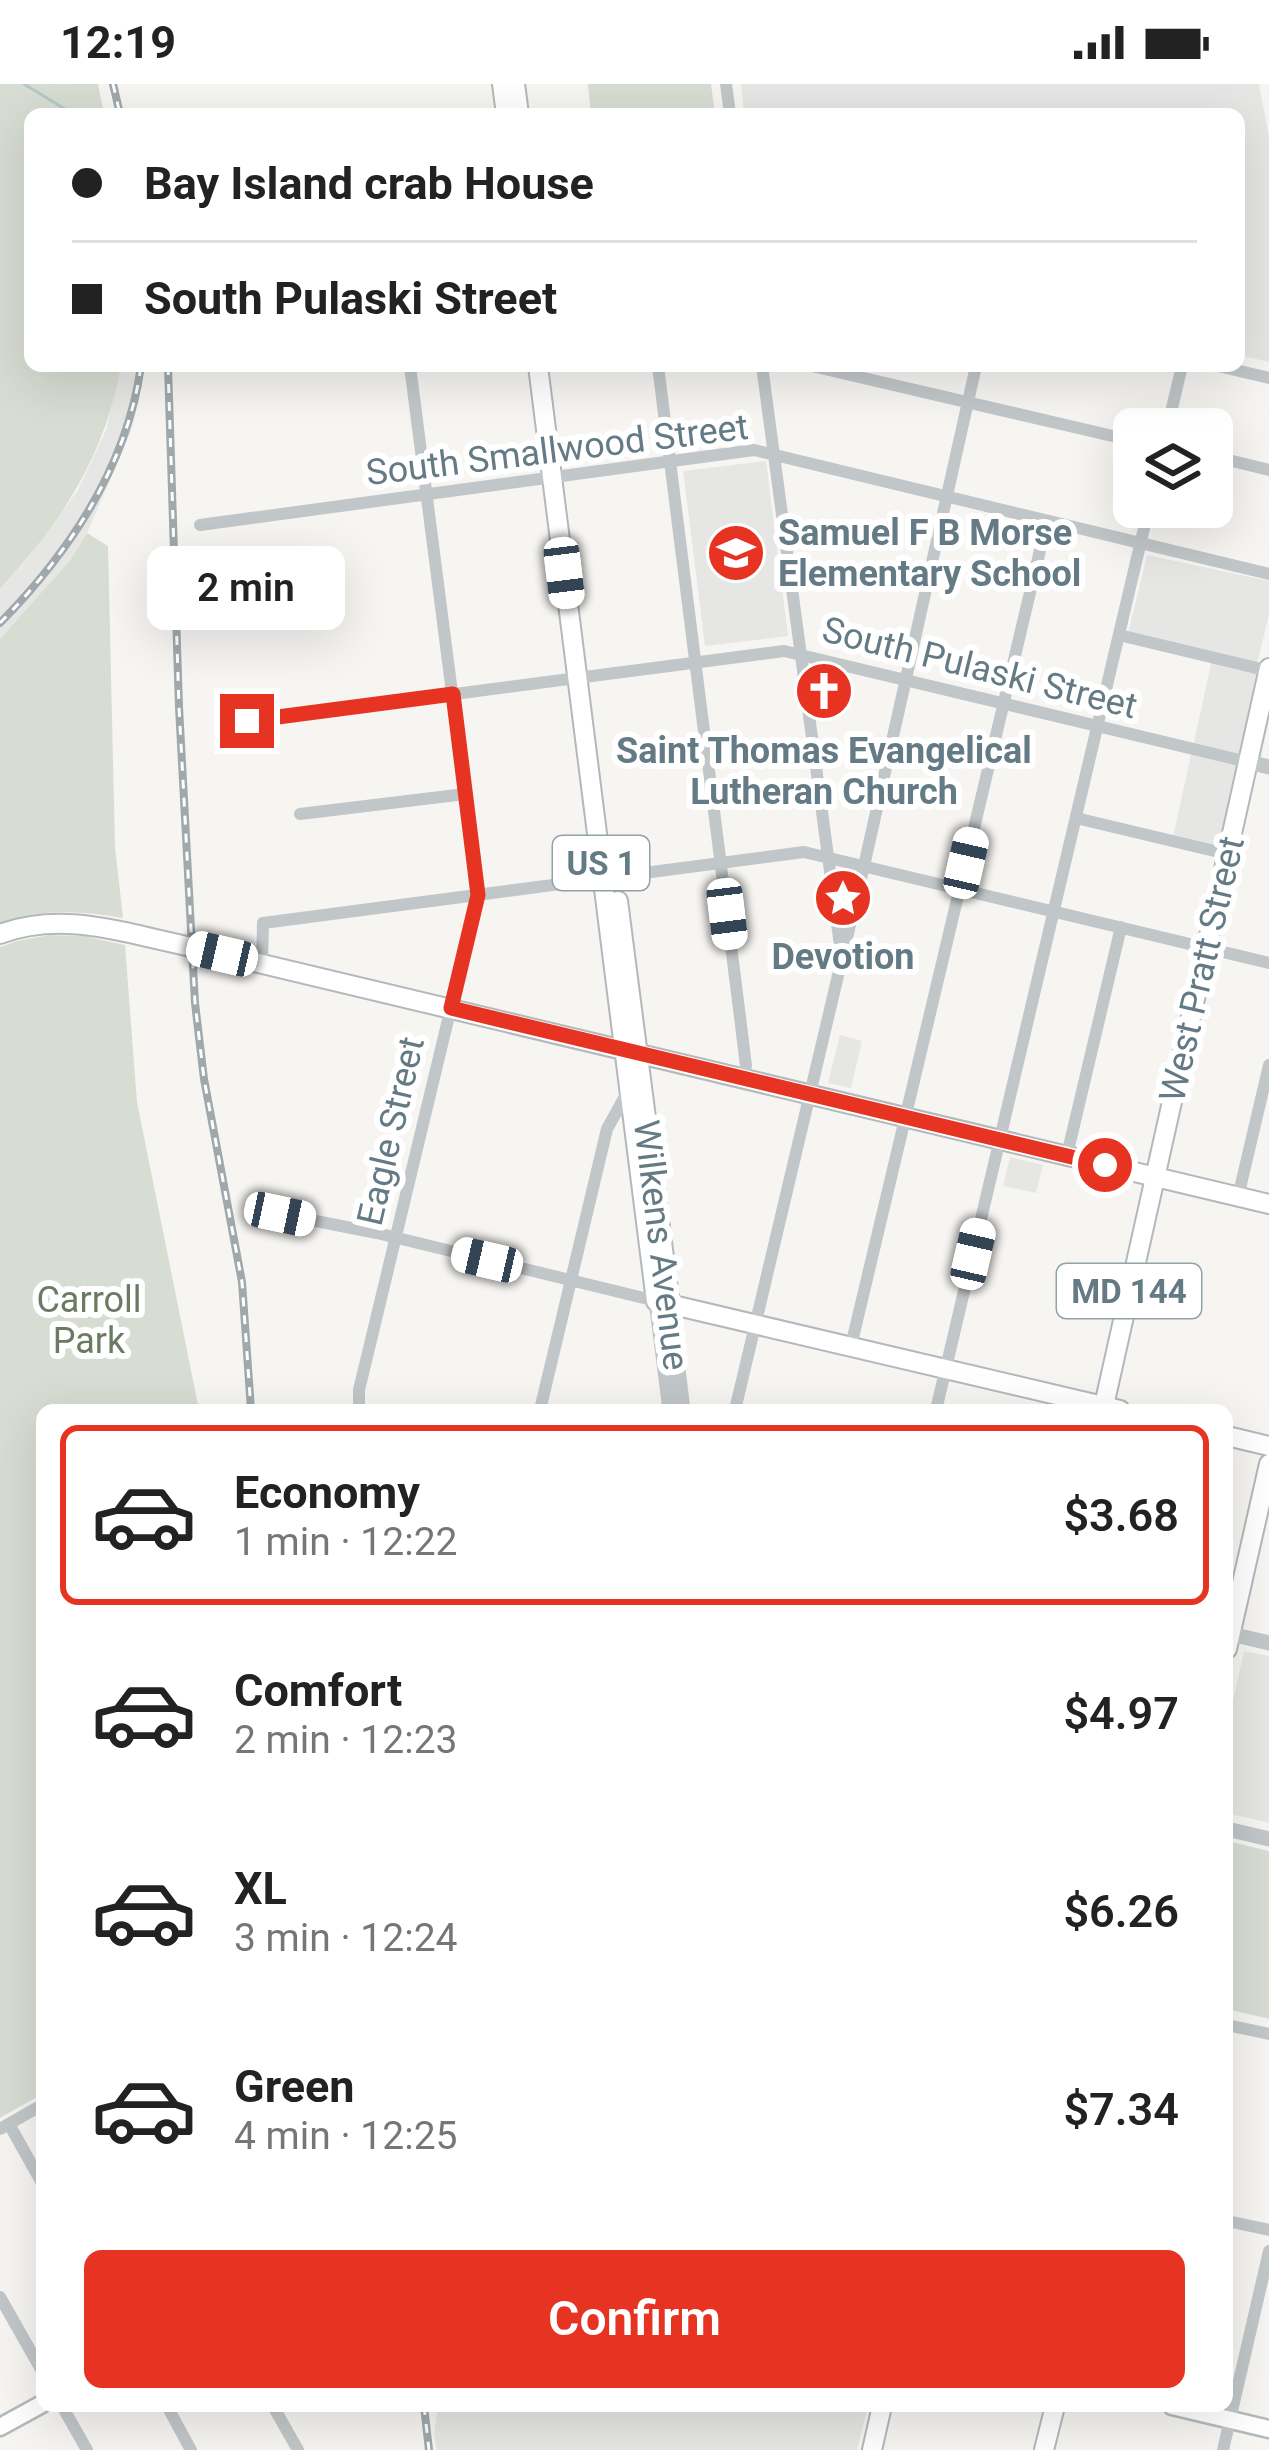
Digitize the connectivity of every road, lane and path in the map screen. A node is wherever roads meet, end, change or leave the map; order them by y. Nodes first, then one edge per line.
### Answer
1 (411, 372) edge
2 (539, 372) edge
3 (550, 372) edge
4 (659, 372) edge
5 (763, 372) edge
6 (837, 372) edge
7 (975, 372) edge
8 (1181, 372) edge
9 (968, 403) junction
10 (1172, 408) edge
11 (1113, 436) edge
12 (774, 454) junction
13 (670, 461) junction
14 (1233, 461) edge
15 (1269, 470) edge
16 (558, 476) junction
17 (426, 494) junction
18 (947, 496) junction
19 (1047, 520) junction
20 (200, 524) dead end
21 (1144, 528) edge
22 (1141, 543) junction
23 (1269, 574) edge
24 (1119, 635) junction
25 (800, 654) junction
26 (695, 662) junction
27 (1269, 670) edge
28 (583, 676) junction
29 (906, 680) junction
30 (453, 694) junction
31 (1003, 703) junction
32 (247, 721) dead end
33 (1097, 726) junction
34 (1249, 762) junction
35 (1269, 767) edge
36 (465, 794) junction
37 (300, 814) dead end
38 (1076, 818) junction
39 (1227, 854) junction
40 (826, 856) junction
41 (721, 862) junction
42 (865, 866) junction
43 (609, 877) junction
44 (961, 889) junction
45 (478, 895) junction
46 (1054, 911) junction
47 (1121, 927) junction
48 (0, 934) edge
49 (1206, 947) junction
50 (842, 960) junction
51 (257, 962) junction
52 (1269, 962) edge
53 (451, 1008) junction
54 (630, 1050) junction
55 (1269, 1065) edge
56 (742, 1077) junction
57 (628, 1090) junction
58 (810, 1094) junction
59 (905, 1117) junction
60 (1000, 1139) junction
61 (1066, 1155) junction
62 (1155, 1177) junction
63 (1238, 1197) junction
64 (1269, 1204) edge
65 (280, 1214) dead end
66 (395, 1238) junction
67 (571, 1281) junction
68 (663, 1302) junction
69 (755, 1324) junction
70 (851, 1346) junction
71 (946, 1369) junction
72 (358, 1404) edge
73 (541, 1404) edge
74 (670, 1404) edge
75 (682, 1404) edge
76 (736, 1404) edge
77 (937, 1404) edge
78 (1089, 1404) edge
79 (1110, 1404) edge
80 (1233, 1437) edge
81 (1269, 1446) edge
82 (1269, 1464) edge
83 (1233, 1617) edge
84 (1233, 1639) edge
85 (1269, 1643) edge
86 (1233, 1830) edge
87 (1269, 1839) edge
88 (1233, 2025) edge
89 (1269, 2034) edge
90 (36, 2108) edge
91 (4, 2127) edge
92 (36, 2174) edge
93 (1233, 2222) edge
94 (1269, 2230) edge
95 (1269, 2251) edge
96 (0, 2296) edge
97 (36, 2360) edge
98 (36, 2407) edge
99 (1233, 2407) edge
100 (65, 2412) edge
101 (170, 2412) edge
102 (276, 2412) edge
103 (881, 2412) edge
104 (1053, 2412) edge
105 (1197, 2412) edge
106 (1232, 2412) edge
107 (1230, 2420) junction
108 (0, 2428) edge
109 (1269, 2429) edge
110 (87, 2450) edge
111 (191, 2450) edge
112 (298, 2450) edge
113 (872, 2450) edge
114 (1044, 2450) edge
115 (1223, 2450) edge

1 - 17 street, Eagle Street
2 - 16 main road, Wilkens Avenue / US 1
3 - 16 main road, Wilkens Avenue / US 1
4 - 13 street
5 - 12 street
6 - 9 street
7 - 9 street
8 - 10 street
9 - 11 street
9 - 18 street
12 - 13 street, South Smallwood Street
12 - 18 street, South Smallwood Street
12 - 25 street
13 - 16 street, South Smallwood Street
13 - 26 street
14 - 15 street
16 - 17 street, South Smallwood Street
16 - 28 main road, Wilkens Avenue / US 1
17 - 20 street, South Smallwood Street
17 - 30 street, Eagle Street
18 - 19 street, South Smallwood Street
18 - 29 street
19 - 22 street, South Smallwood Street
19 - 31 street
21 - 22 street
22 - 23 street, South Smallwood Street
22 - 24 street
24 - 27 street
24 - 33 street
25 - 26 street, South Pulaski Street
25 - 29 street, South Pulaski Street
25 - 40 street
26 - 28 street, South Pulaski Street
26 - 41 street
27 - 34 main road, West Pratt Street / MD 144
28 - 30 street, South Pulaski Street
28 - 43 main road, Wilkens Avenue / US 1
29 - 31 street, South Pulaski Street
29 - 42 street
30 - 32 street, South Pulaski Street
30 - 36 street, Eagle Street
31 - 33 street, South Pulaski Street
31 - 44 street
33 - 34 street, South Pulaski Street
33 - 38 street
34 - 35 street, South Pulaski Street
34 - 39 main road, West Pratt Street / MD 144
36 - 37 street
36 - 45 street, Eagle Street
38 - 39 street
38 - 46 street
39 - 49 main road, West Pratt Street / MD 144
40 - 41 street
40 - 42 street
40 - 50 street
41 - 43 street
41 - 56 street
42 - 44 street
42 - 50 street
43 - 45 street
43 - 54 main road, Wilkens Avenue / US 1
44 - 46 street
44 - 59 street
45 - 51 street
45 - 53 street, Eagle Street
46 - 47 street
46 - 60 street
47 - 49 street
47 - 61 street
48 - 51 main road, bridge
49 - 52 street
49 - 62 main road, West Pratt Street / MD 144
50 - 58 street
51 - 53 main road
53 - 54 main road
53 - 66 street, Eagle Street
54 - 56 main road
54 - 57 main road, Wilkens Avenue / US 1
54 - 68 main road, Wilkens Avenue
55 - 63 street
56 - 58 main road
57 - 67 street
57 - 68 main road, Wilkens Avenue / US 1
58 - 59 main road
58 - 69 street
59 - 60 main road
59 - 70 street
60 - 61 main road
60 - 71 street
61 - 62 main road
62 - 63 main road
62 - 79 main road, West Pratt Street / MD 144
63 - 64 main road
65 - 66 street
66 - 67 street
66 - 72 street, Eagle Street
67 - 68 street
67 - 73 street
68 - 69 main road
68 - 74 street, Wilkens Avenue
68 - 75 street, Wilkens Avenue
69 - 70 main road
69 - 76 street
70 - 71 main road
71 - 77 street
71 - 78 main road
80 - 81 main road
82 - 83 main road
84 - 85 street
86 - 87 street
88 - 89 street
90 - 91 street
91 - 92 street
93 - 94 street
95 - 99 street
96 - 97 street
98 - 108 main road
100 - 110 street
101 - 111 street
102 - 112 street
103 - 113 main road
104 - 114 main road
105 - 107 main road
106 - 107 street
107 - 109 main road
107 - 115 street

